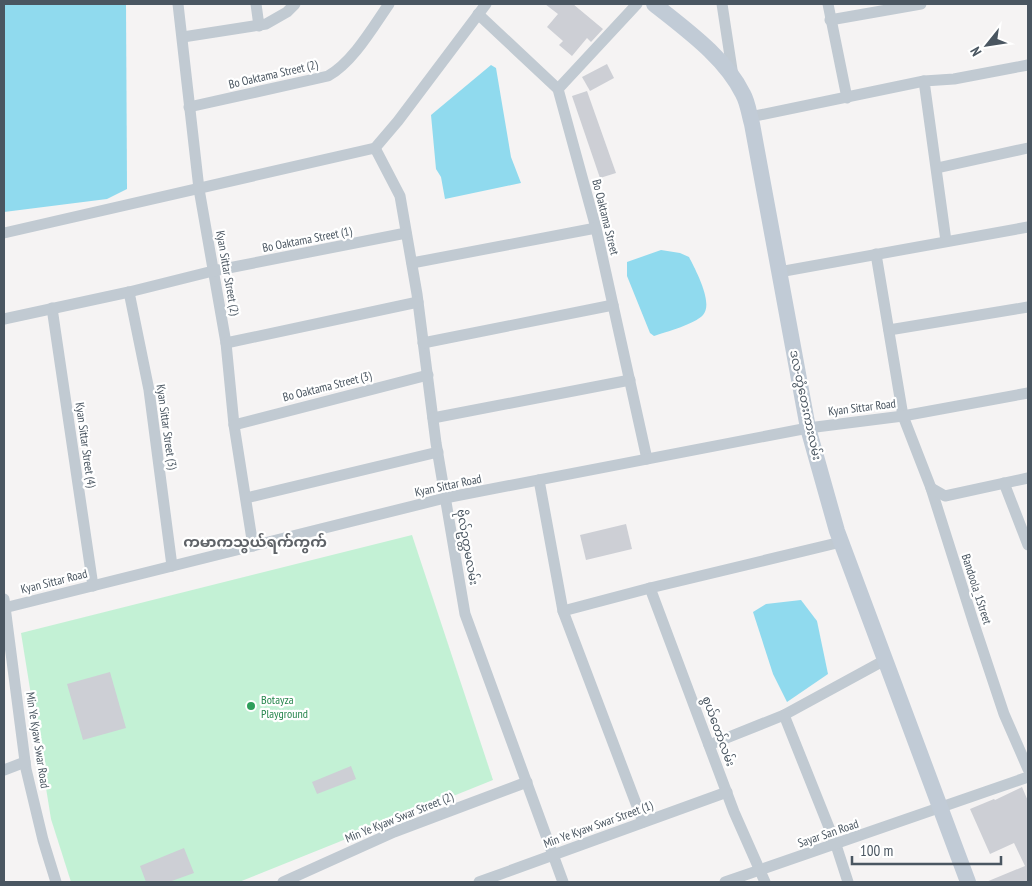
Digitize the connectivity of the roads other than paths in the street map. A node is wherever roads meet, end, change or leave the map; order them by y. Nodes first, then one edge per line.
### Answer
1 (178, 4) edge
2 (256, 4) edge
3 (295, 4) edge
4 (389, 4) edge
5 (486, 4) edge
6 (637, 4) edge
7 (654, 4) edge
8 (722, 4) edge
9 (828, 4) edge
10 (921, 4) edge
11 (907, 5) edge
12 (478, 14) junction
13 (830, 20) junction
14 (259, 26) junction
15 (183, 37) junction
16 (1028, 64) edge
17 (734, 78) junction
18 (924, 81) junction
19 (558, 90) junction
20 (847, 98) junction
21 (189, 106) junction
22 (750, 117) junction
23 (375, 148) junction
24 (1028, 148) edge
25 (936, 168) junction
26 (199, 189) junction
27 (1028, 227) edge
28 (596, 228) junction
29 (4, 233) edge
30 (406, 233) junction
31 (946, 242) junction
32 (876, 254) junction
33 (412, 263) junction
34 (213, 272) junction
35 (779, 272) junction
36 (129, 292) junction
37 (418, 302) junction
38 (613, 305) junction
39 (1028, 307) edge
40 (52, 308) junction
41 (4, 318) edge
42 (889, 330) junction
43 (226, 342) junction
44 (423, 343) junction
45 (428, 375) junction
46 (630, 380) junction
47 (1028, 393) edge
48 (903, 416) junction
49 (433, 418) junction
50 (234, 425) junction
51 (808, 428) junction
52 (438, 452) junction
53 (647, 459) junction
54 (1028, 478) edge
55 (539, 480) junction
56 (1004, 483) junction
57 (931, 488) junction
58 (246, 498) junction
59 (446, 498) junction
60 (841, 542) junction
61 (1028, 545) edge
62 (253, 546) junction
63 (172, 566) junction
64 (92, 586) junction
65 (650, 588) junction
66 (4, 605) edge
67 (563, 611) junction
68 (885, 660) junction
69 (784, 715) junction
70 (709, 745) junction
71 (25, 762) junction
72 (1028, 768) edge
73 (4, 770) edge
74 (1028, 777) edge
75 (527, 782) junction
76 (727, 792) junction
77 (940, 808) junction
78 (643, 822) junction
79 (836, 845) junction
80 (553, 856) junction
81 (761, 870) junction
82 (56, 882) edge
83 (283, 882) edge
84 (479, 882) edge
85 (563, 882) edge
86 (725, 882) edge
87 (765, 882) edge
88 (848, 882) edge
89 (968, 882) edge

1 - 15 street, Kyan Sittar Street (2)
2 - 14 street
3 - 14 street
4 - 21 street, Bo Oaktama Street (2)
5 - 12 street
6 - 19 street
7 - 17 main road, ဒလ-တွံတေးကားလမ်း
8 - 17 street
9 - 13 street
10 - 11 street
11 - 13 street
12 - 19 street
12 - 23 street
13 - 20 street
14 - 15 street
15 - 21 street, Kyan Sittar Street (2)
16 - 18 street
17 - 22 main road, ဒလ-တွံတေးကားလမ်း
18 - 20 street
18 - 25 street
19 - 28 street, Bo Oaktama Street
20 - 22 street
21 - 26 street, Kyan Sittar Street (2)
22 - 35 main road, ဒလ-တွံတေးကားလမ်း
23 - 26 street
23 - 30 street, ဗိုလ်ဥတ္တမလမ်း
24 - 25 street
25 - 31 street
26 - 29 street
26 - 34 street, Kyan Sittar Street (2)
27 - 31 street
28 - 33 street
28 - 38 street, Bo Oaktama Street
30 - 33 street, ဗိုလ်ဥတ္တမလမ်း
30 - 34 street, Bo Oaktama Street (1)
31 - 32 street
32 - 35 street
32 - 42 street, Bandoola_1Street
33 - 37 street, ဗိုလ်ဥတ္တမလမ်း
34 - 36 street, Bo Oaktama Street (1)
34 - 43 street, Kyan Sittar Street (2)
35 - 51 main road, ဒလ-တွံတေးကားလမ်း
36 - 40 street, Bo Oaktama Street (1)
36 - 63 street, Kyan Sittar Street (3)
37 - 43 street
37 - 44 street, ဗိုလ်ဥတ္တမလမ်း
38 - 44 street
38 - 46 street, Bo Oaktama Street
39 - 42 street
40 - 41 street, Bo Oaktama Street (1)
40 - 64 street, Kyan Sittar Street (4)
42 - 48 street, Bandoola_1Street
43 - 50 street, Kyan Sittar Street (2)
44 - 45 street, ဗိုလ်ဥတ္တမလမ်း
45 - 49 street, ဗိုလ်ဥတ္တမလမ်း
45 - 50 street, Bo Oaktama Street (3)
46 - 49 street
46 - 53 street, Bo Oaktama Street
47 - 48 street, Kyan Sittar Road
48 - 51 street, Kyan Sittar Road
48 - 57 street, Bandoola_1Street
49 - 52 street, ဗိုလ်ဥတ္တမလမ်း
50 - 58 street, Kyan Sittar Street (2)
51 - 53 street, Kyan Sittar Road
51 - 60 main road, ဒလ-တွံတေးကားလမ်း
52 - 58 street
52 - 59 street, ဗိုလ်ဥတ္တမလမ်း
53 - 55 street, Kyan Sittar Road
54 - 56 street
55 - 59 street, Kyan Sittar Road
55 - 67 street
56 - 57 street
56 - 61 street
57 - 72 street, Bandoola_1Street
58 - 62 street, Kyan Sittar Street (2)
59 - 62 street, Kyan Sittar Road
59 - 75 street, ဗိုလ်ဥတ္တမလမ်း
60 - 65 street
60 - 68 main road, ဒလ-တွံတေးကားလမ်း
62 - 63 street, Kyan Sittar Road
63 - 64 street, Kyan Sittar Road
64 - 66 street, Kyan Sittar Road
65 - 67 street
65 - 70 street, စွယ်တော်လမ်း
66 - 71 street, Min Ye Kyaw Swar Road
67 - 78 street
68 - 69 street
68 - 77 main road, ဒလ-တွံတေးကားလမ်း
69 - 70 street
69 - 79 street
70 - 76 street, စွယ်တော်လမ်း
71 - 73 street
71 - 82 street, Min Ye Kyaw Swar Road
74 - 77 street, Sayar San Road
75 - 80 street, ဗိုလ်ဥတ္တမလမ်း
75 - 83 street, Min Ye Kyaw Swar Street (2)
76 - 78 street, Min Ye Kyaw Swar Street (1)
76 - 81 street, စွယ်တော်လမ်း
77 - 79 street, Sayar San Road
77 - 89 main road, ဒလ-တွံတေးကားလမ်း
78 - 80 street, Min Ye Kyaw Swar Street (1)
79 - 81 street, Sayar San Road
79 - 88 street
80 - 84 street, Min Ye Kyaw Swar Street (1)
80 - 85 street, ဗိုလ်ဥတ္တမလမ်း
81 - 86 street, Sayar San Road
81 - 87 street, စွယ်တော်လမ်း

